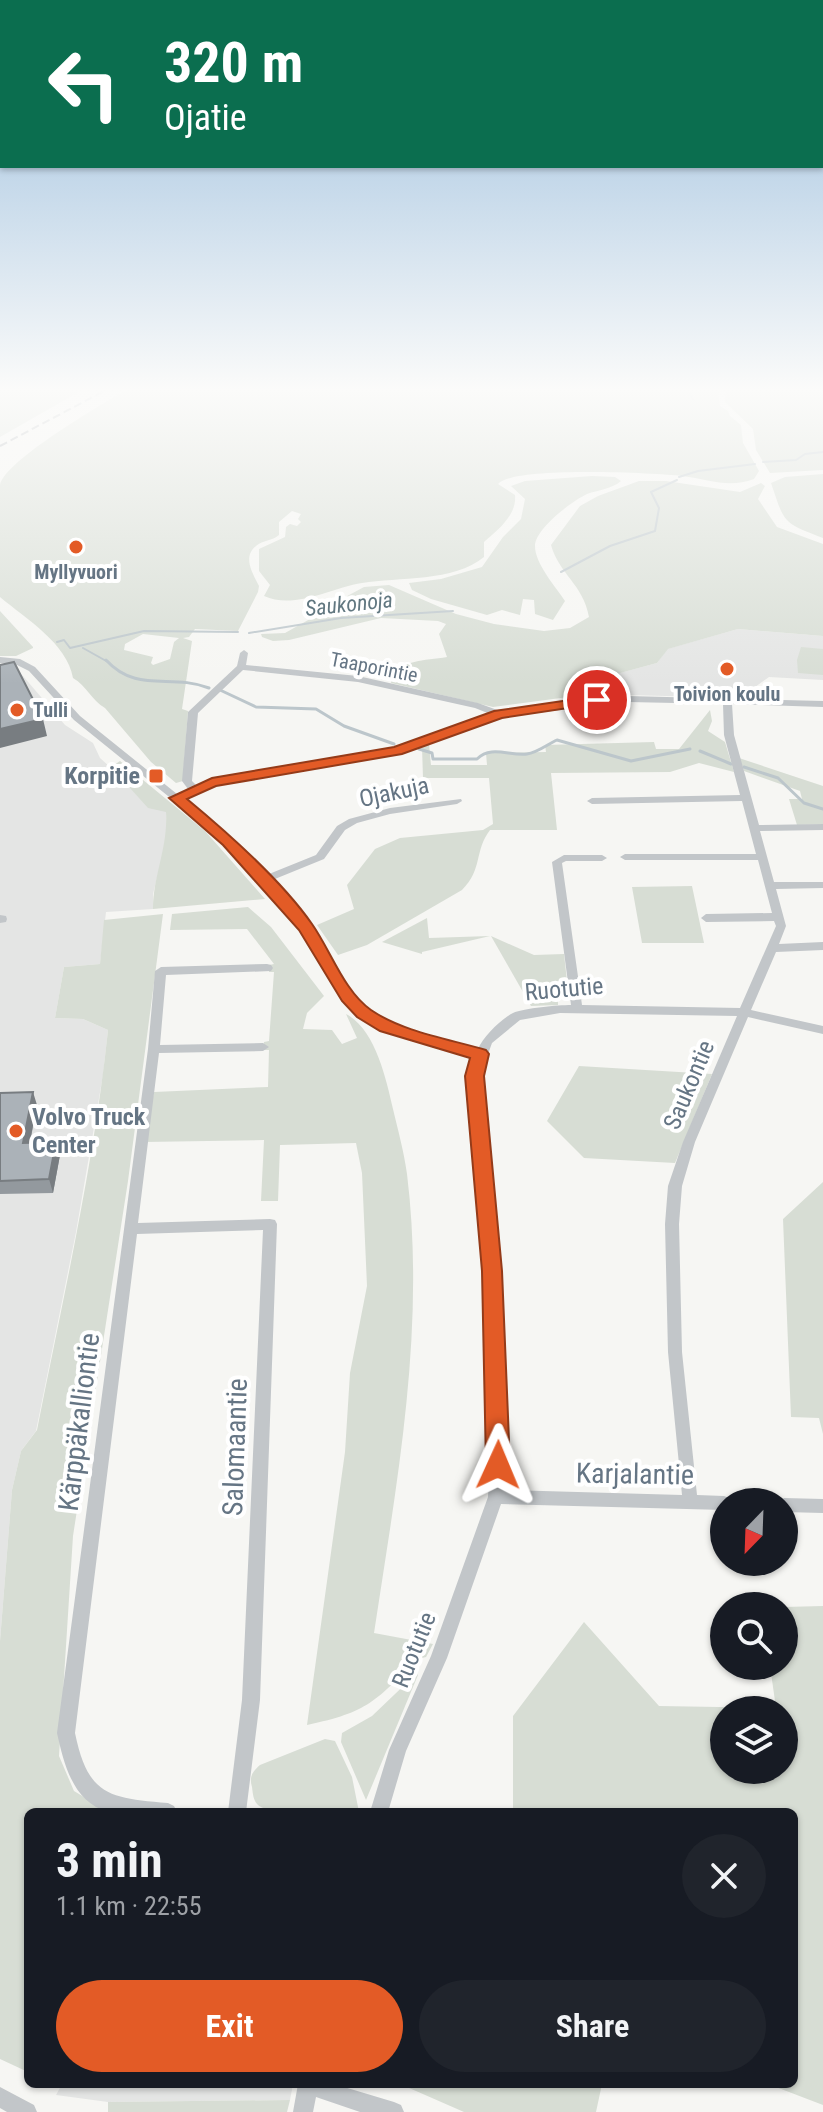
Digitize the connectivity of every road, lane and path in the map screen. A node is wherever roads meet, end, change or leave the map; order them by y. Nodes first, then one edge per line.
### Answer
1 (244, 653) dead end
2 (0, 660) edge
3 (241, 667) junction
4 (727, 701) junction
5 (823, 704) edge
6 (499, 714) junction
7 (194, 789) junction
8 (176, 798) junction
9 (746, 798) junction
10 (457, 801) dead end
11 (592, 801) dead end
12 (823, 827) edge
13 (755, 828) junction
14 (625, 857) dead end
15 (762, 857) junction
16 (602, 858) dead end
17 (263, 880) junction
18 (823, 885) edge
19 (771, 886) junction
20 (779, 917) junction
21 (706, 918) dead end
22 (823, 946) edge
23 (774, 948) junction
24 (267, 968) dead end
25 (577, 1009) junction
26 (744, 1012) junction
27 (823, 1030) edge
28 (263, 1047) dead end
29 (154, 1049) junction
30 (480, 1054) junction
31 (130, 1229) junction
32 (496, 1497) junction
33 (690, 1501) junction
34 (710, 1502) edge
35 (798, 1505) edge
36 (823, 1506) edge
37 (126, 1808) edge
38 (238, 1808) edge
39 (380, 1808) edge
40 (309, 2088) edge
41 (319, 2088) edge
42 (0, 2097) edge
43 (27, 2112) edge
44 (303, 2112) edge
45 (394, 2112) edge

1 - 3 street
2 - 8 street
3 - 6 street, Taaporintie
3 - 7 street
4 - 5 street
4 - 6 street
4 - 9 street, Saukontie
6 - 7 street
7 - 8 street
8 - 17 street
9 - 11 street
9 - 13 street, Saukontie
10 - 17 street, Ojakuja
12 - 13 street
13 - 15 street, Saukontie
14 - 15 street
15 - 19 street, Saukontie
16 - 25 street
17 - 30 street
18 - 19 street
19 - 20 street, Saukontie
20 - 21 street
20 - 23 street, Saukontie
22 - 23 street
23 - 26 street, Saukontie
24 - 29 street, Kärppäkalliontie
25 - 26 street, Ruotutie
25 - 30 street, Ruotutie
26 - 27 street, Ruotutie
26 - 33 street, Saukontie
28 - 29 street
29 - 31 street, Kärppäkalliontie
30 - 32 street, Ruotutie
31 - 37 street, Kärppäkalliontie
31 - 38 street, Salomaantie
32 - 33 street, Karjalantie
32 - 39 street, Ruotutie
33 - 34 street, Karjalantie
35 - 36 street
40 - 44 street
41 - 45 street
42 - 43 street

